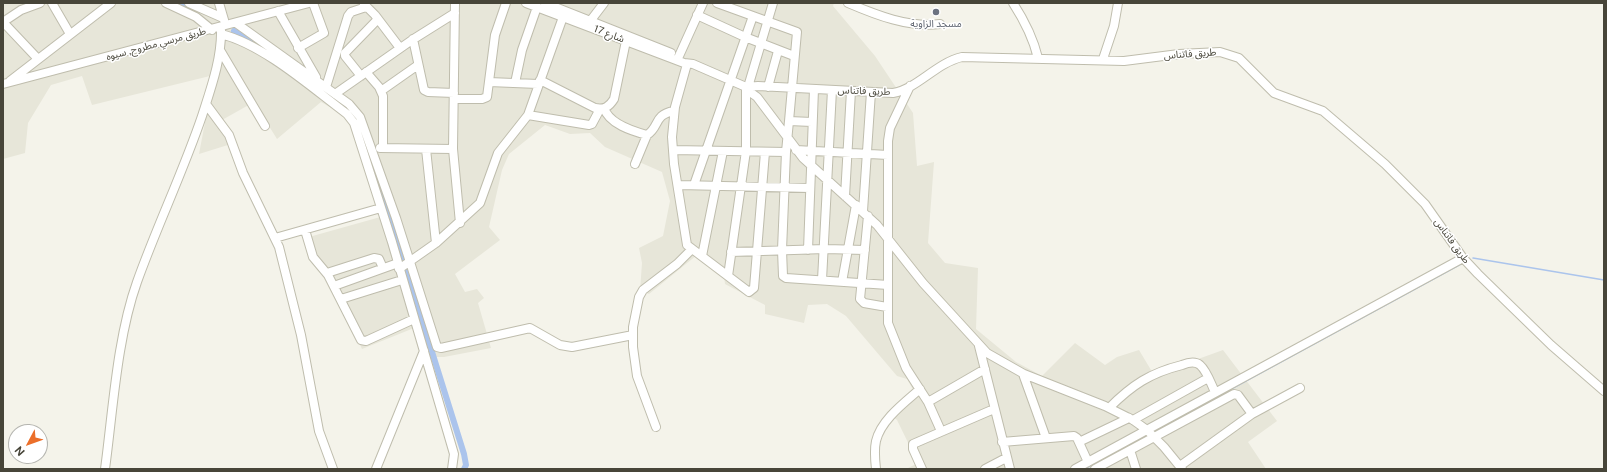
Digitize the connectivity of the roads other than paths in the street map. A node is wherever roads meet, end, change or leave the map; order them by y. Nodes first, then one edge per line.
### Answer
1 (40, 3) edge
2 (52, 3) edge
3 (111, 3) edge
4 (166, 3) edge
5 (189, 3) edge
6 (219, 3) edge
7 (309, 3) edge
8 (313, 3) edge
9 (455, 3) edge
10 (506, 3) edge
11 (526, 3) edge
12 (604, 3) edge
13 (703, 3) edge
14 (717, 3) edge
15 (773, 3) edge
16 (848, 3) edge
17 (1013, 3) edge
18 (1118, 3) edge
19 (27, 5) edge
20 (295, 5) edge
21 (365, 5) edge
22 (541, 5) edge
23 (278, 11) junction
24 (455, 13) junction
25 (697, 15) junction
26 (753, 16) junction
27 (563, 17) junction
28 (224, 18) junction
29 (378, 19) junction
30 (591, 20) junction
31 (3, 22) edge
32 (768, 22) junction
33 (236, 23) junction
34 (940, 24) dead end
35 (212, 30) junction
36 (222, 30) junction
37 (70, 34) junction
38 (744, 37) junction
39 (413, 39) junction
40 (626, 41) junction
41 (762, 44) junction
42 (298, 48) junction
43 (400, 48) junction
44 (220, 50) junction
45 (778, 51) junction
46 (679, 56) junction
47 (794, 56) junction
48 (1038, 58) junction
49 (38, 59) junction
50 (1103, 59) junction
51 (690, 64) junction
52 (418, 65) junction
53 (364, 74) junction
54 (729, 80) junction
55 (318, 81) junction
56 (489, 82) junction
57 (539, 82) junction
58 (515, 83) junction
59 (4, 84) edge
60 (910, 85) junction
61 (326, 87) junction
62 (768, 87) junction
63 (747, 88) junction
64 (792, 88) junction
65 (814, 89) junction
66 (832, 90) junction
67 (381, 91) junction
68 (851, 91) junction
69 (871, 92) junction
70 (335, 94) junction
71 (454, 96) junction
72 (206, 104) junction
73 (602, 109) junction
74 (674, 111) junction
75 (528, 115) junction
76 (789, 121) junction
77 (812, 122) junction
78 (265, 126) dead end
79 (647, 135) junction
80 (787, 137) junction
81 (373, 148) junction
82 (383, 148) junction
83 (426, 149) junction
84 (453, 149) junction
85 (673, 150) junction
86 (796, 150) junction
87 (812, 150) junction
88 (829, 150) junction
89 (705, 151) junction
90 (724, 151) junction
91 (746, 151) junction
92 (765, 152) junction
93 (786, 152) junction
94 (848, 152) junction
95 (866, 153) junction
96 (888, 155) junction
97 (635, 164) dead end
98 (811, 166) junction
99 (828, 182) junction
100 (679, 185) junction
101 (694, 185) junction
102 (716, 186) junction
103 (740, 187) junction
104 (762, 187) junction
105 (784, 187) junction
106 (810, 188) junction
107 (844, 196) junction
108 (856, 205) junction
109 (381, 208) junction
110 (865, 213) junction
111 (460, 222) junction
112 (305, 230) junction
113 (276, 238) junction
114 (890, 240) junction
115 (436, 243) junction
116 (825, 249) junction
117 (692, 250) junction
118 (782, 250) junction
119 (808, 250) junction
120 (848, 250) junction
121 (865, 250) junction
122 (756, 251) junction
123 (731, 252) junction
124 (702, 256) junction
125 (1463, 258) junction
126 (411, 262) junction
127 (399, 266) junction
128 (383, 268) junction
129 (326, 273) junction
130 (728, 276) junction
131 (402, 280) junction
132 (822, 280) junction
133 (842, 282) junction
134 (862, 283) junction
135 (888, 285) junction
136 (334, 286) junction
137 (340, 299) junction
138 (887, 307) junction
139 (414, 319) junction
140 (633, 335) junction
141 (979, 346) junction
142 (424, 351) junction
143 (984, 369) junction
144 (1023, 374) junction
145 (1208, 378) junction
146 (1300, 388) dead end
147 (920, 389) junction
148 (1604, 391) edge
149 (1215, 392) junction
150 (928, 402) junction
151 (1109, 408) junction
152 (994, 409) junction
153 (1252, 414) junction
154 (1131, 419) junction
155 (656, 427) dead end
156 (1146, 430) junction
157 (941, 431) junction
158 (1153, 437) junction
159 (1046, 438) junction
160 (1002, 442) junction
161 (1080, 442) junction
162 (1130, 450) junction
163 (1006, 458) junction
164 (1088, 462) junction
165 (1181, 467) edge
166 (105, 469) edge
167 (333, 469) edge
168 (376, 469) edge
169 (452, 469) edge
170 (876, 469) edge
171 (922, 469) edge
172 (985, 469) edge
173 (1010, 469) edge
174 (1076, 469) edge
175 (1095, 469) edge
176 (1136, 469) edge

1 - 19 street
2 - 37 street
3 - 37 street
4 - 35 street
5 - 28 street
6 - 28 street
7 - 20 street, طريق مرسي مطروح, سيوه
8 - 42 street
9 - 24 street
10 - 56 street
11 - 22 street, شارع 17
12 - 30 street
13 - 25 street
14 - 26 street
15 - 32 street
16 - 34 street
17 - 48 street
18 - 50 street
19 - 31 street
20 - 23 street, طريق مرسي مطروح, سيوه
21 - 29 street
21 - 61 street
22 - 27 street, شارع 17
22 - 30 street, شارع 17
22 - 58 street
23 - 33 street, طريق مرسي مطروح, سيوه
23 - 42 street
24 - 39 street
24 - 71 street
25 - 38 street
25 - 46 street
26 - 32 street
26 - 38 street
27 - 40 street, شارع 17
27 - 57 street
28 - 36 street
29 - 43 street
29 - 53 street
30 - 46 street, شارع 17
31 - 49 street
32 - 41 street
32 - 47 street
33 - 36 street, طريق مرسي مطروح, سيوه
33 - 55 street
35 - 36 street, طريق مرسي مطروح, سيوه
35 - 59 street, طريق مرسي مطروح, سيوه
36 - 44 street
36 - 109 street
37 - 49 street
38 - 41 street
38 - 54 street
39 - 43 street
39 - 52 street
40 - 51 street, شارع 17
40 - 73 street
41 - 45 street
41 - 63 street
42 - 55 street
43 - 53 street
44 - 72 street
44 - 78 street
45 - 47 street
45 - 62 street
46 - 51 street, شارع 17
47 - 64 street
48 - 50 street, طريق فاتناس
48 - 60 street, طريق فاتناس
49 - 59 street
50 - 125 street, طريق فاتناس
51 - 54 street, شارع 17
51 - 74 street
52 - 67 street
52 - 71 street
53 - 67 street
53 - 70 street
54 - 63 street, شارع 17
54 - 89 street
55 - 61 street
56 - 58 street
56 - 71 street
57 - 58 street
57 - 73 street
57 - 75 street
60 - 69 street, طريق فاتناس
60 - 96 street
61 - 70 street
62 - 63 street, طريق فاتناس
62 - 64 street, طريق فاتناس
63 - 80 street
63 - 91 street
64 - 65 street, طريق فاتناس
64 - 76 street
65 - 66 street, طريق فاتناس
65 - 77 street
66 - 68 street, طريق فاتناس
66 - 88 street
67 - 82 street
68 - 69 street, طريق فاتناس
68 - 94 street
69 - 95 street
70 - 81 street
71 - 84 street
72 - 113 street
72 - 166 street
73 - 75 street
73 - 79 street
74 - 79 street
74 - 85 street
75 - 111 street
76 - 77 street
76 - 80 street
77 - 87 street
79 - 97 street
80 - 86 street
80 - 93 street
81 - 82 street
81 - 126 street
82 - 83 street
83 - 84 street
83 - 115 street
84 - 111 street
85 - 89 street
85 - 100 street
86 - 87 street
86 - 98 street
87 - 88 street
87 - 98 street
88 - 94 street
88 - 99 street
89 - 90 street
89 - 101 street
90 - 91 street
90 - 102 street
91 - 92 street
91 - 103 street
92 - 93 street
92 - 104 street
93 - 105 street
94 - 95 street
94 - 107 street
95 - 96 street
95 - 110 street
96 - 114 street
98 - 99 street
98 - 106 street
99 - 107 street
99 - 116 street
100 - 101 street
100 - 117 street
101 - 102 street
102 - 103 street
102 - 124 street
103 - 104 street
103 - 123 street
104 - 105 street
104 - 122 street
105 - 106 street
105 - 118 street
106 - 119 street
107 - 108 street
108 - 110 street
108 - 120 street
109 - 112 street
109 - 127 street
110 - 114 street
110 - 121 street
111 - 115 street
112 - 113 street
112 - 129 street
113 - 167 street
114 - 135 street
114 - 141 street
115 - 126 street
116 - 119 street
116 - 120 street
116 - 132 street
117 - 124 street
117 - 140 street
118 - 119 street
118 - 122 street
118 - 132 street
120 - 121 street
120 - 133 street
121 - 134 street
122 - 123 street
122 - 130 street
123 - 130 street
124 - 130 street
125 - 148 street, طريق فاتناس
125 - 149 street
126 - 127 street
126 - 140 street
127 - 128 street
127 - 131 street
128 - 129 street
128 - 136 street
129 - 136 street
131 - 137 street
131 - 139 street
132 - 133 street
133 - 134 street
134 - 135 street
134 - 138 street
135 - 138 street
136 - 137 street
137 - 139 street
138 - 147 street
139 - 142 street
140 - 155 street
141 - 143 street
141 - 144 street
142 - 168 street
142 - 169 street
143 - 150 street
143 - 152 street
144 - 151 street
144 - 159 street
145 - 149 street
145 - 151 street
145 - 154 street
146 - 153 street
147 - 150 street
147 - 170 street
149 - 156 street
150 - 157 street
151 - 154 street
152 - 157 street
152 - 160 street
153 - 158 street
153 - 165 street
154 - 156 street
154 - 161 street
156 - 158 street
156 - 164 street
157 - 171 street
158 - 162 street
158 - 165 street
159 - 160 street
159 - 161 street
160 - 163 street
161 - 164 street
162 - 175 street
162 - 176 street
163 - 172 street
163 - 173 street
164 - 174 street

